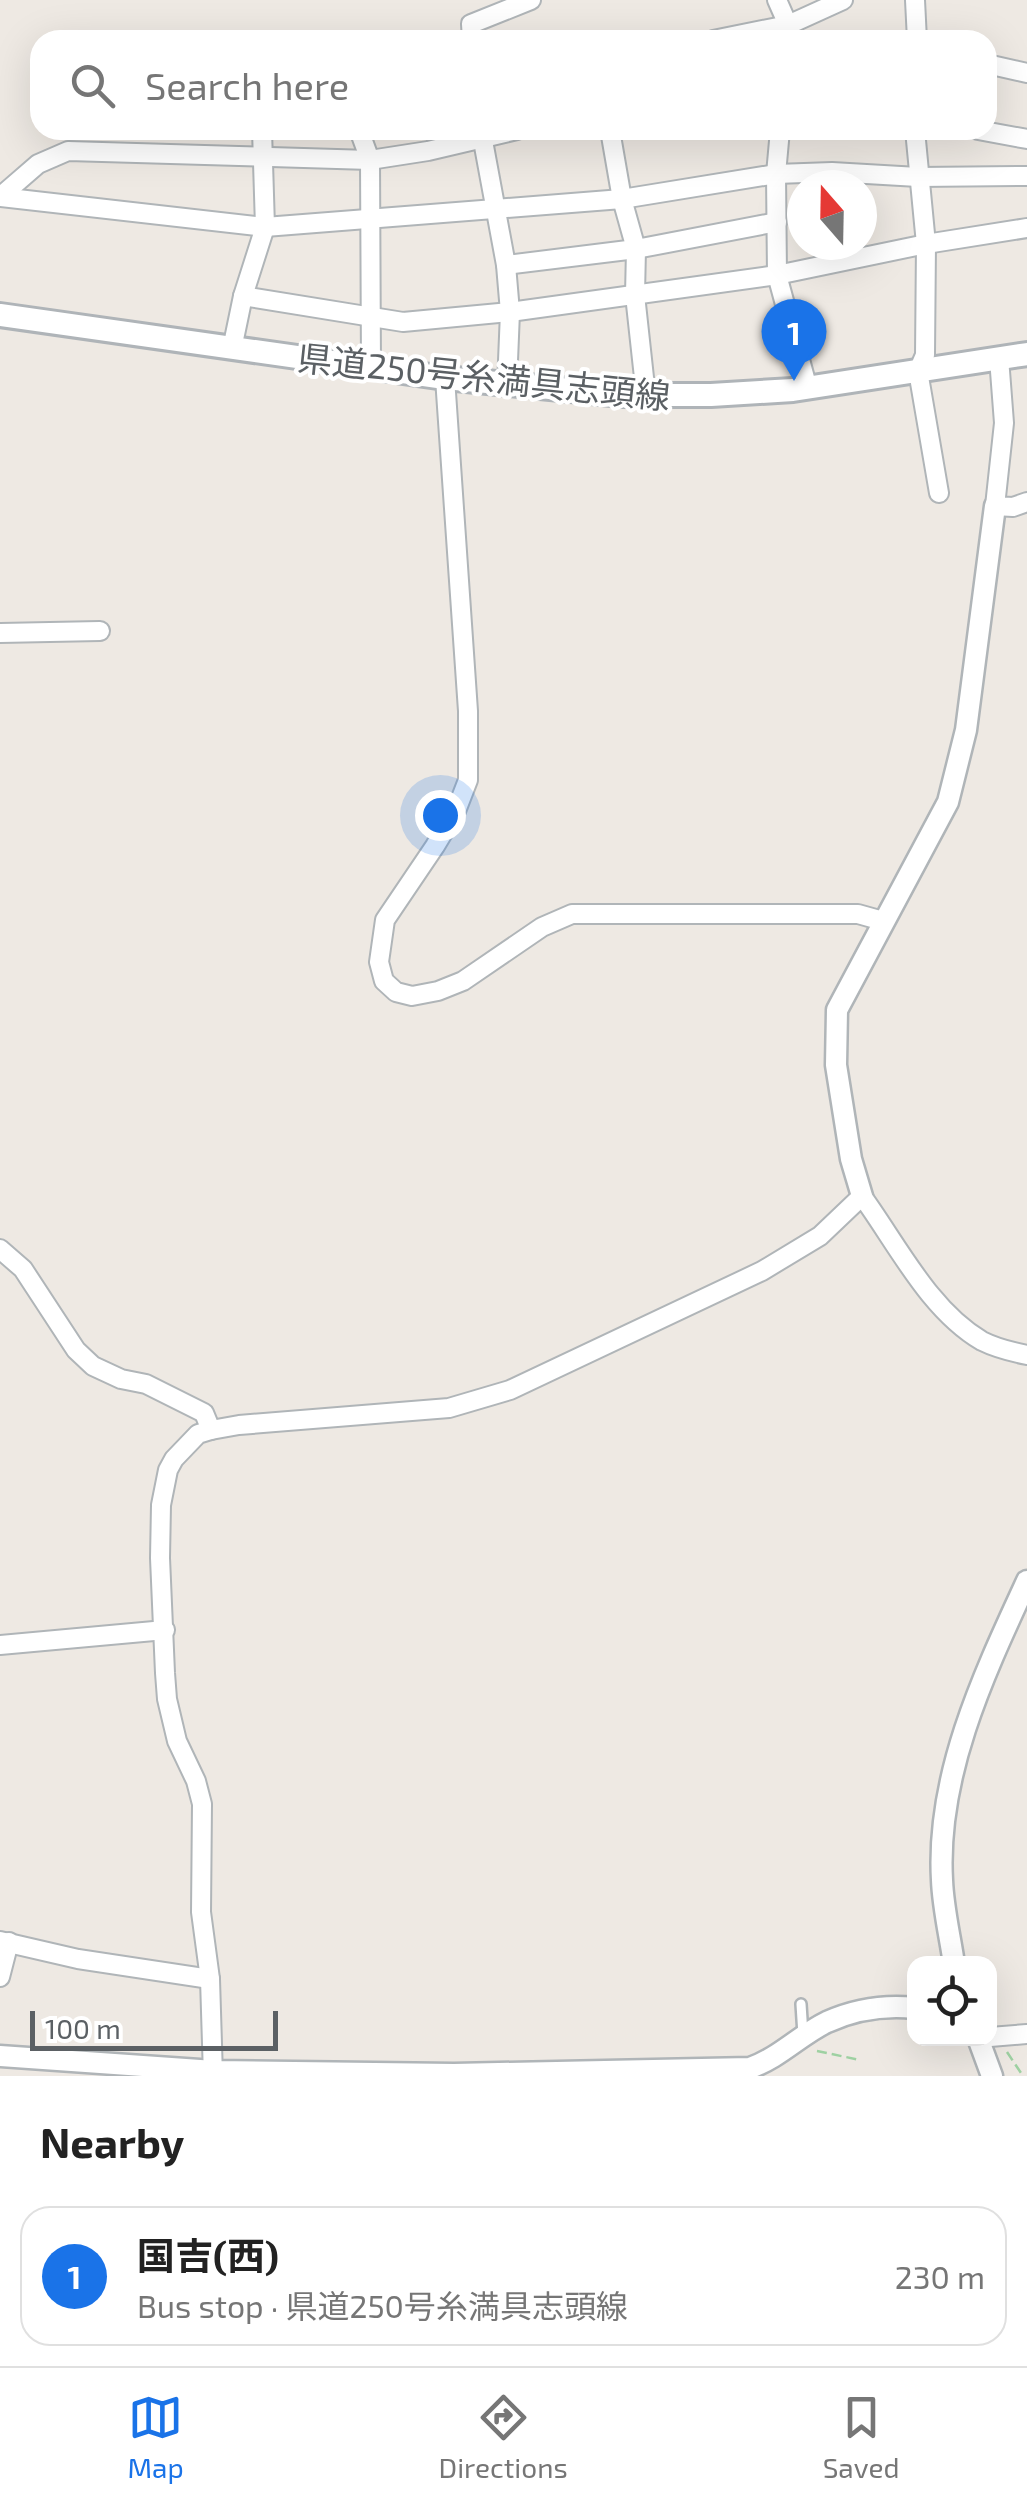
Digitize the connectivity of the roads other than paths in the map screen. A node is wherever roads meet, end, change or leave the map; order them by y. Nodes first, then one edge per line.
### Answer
1 (532, 0) edge
2 (777, 0) edge
3 (843, 0) edge
4 (915, 0) edge
5 (471, 30) edge
6 (787, 30) edge
7 (791, 30) edge
8 (916, 30) edge
9 (997, 66) edge
10 (1027, 73) edge
11 (997, 134) edge
12 (263, 140) edge
13 (363, 140) edge
14 (456, 140) edge
15 (483, 140) edge
16 (612, 140) edge
17 (779, 140) edge
18 (916, 140) edge
19 (1027, 140) edge
20 (265, 159) junction
21 (370, 160) junction
22 (776, 174) junction
23 (1027, 176) edge
24 (918, 177) junction
25 (0, 197) edge
26 (622, 199) junction
27 (493, 209) junction
28 (370, 218) junction
29 (776, 222) junction
30 (265, 226) junction
31 (1027, 228) edge
32 (926, 244) junction
33 (636, 250) junction
34 (506, 265) junction
35 (778, 276) junction
36 (635, 295) junction
37 (243, 296) junction
38 (510, 312) junction
39 (0, 316) edge
40 (372, 317) junction
41 (232, 349) junction
42 (1027, 354) edge
43 (999, 358) junction
44 (371, 368) junction
45 (918, 371) junction
46 (445, 378) junction
47 (507, 385) junction
48 (808, 389) junction
49 (646, 396) junction
50 (939, 492) dead end
51 (1027, 502) edge
52 (995, 506) junction
53 (100, 631) dead end
54 (0, 632) edge
55 (883, 922) junction
56 (862, 1196) junction
57 (0, 1249) edge
58 (1027, 1355) edge
59 (211, 1430) junction
60 (1027, 1581) edge
61 (164, 1630) junction
62 (0, 1645) edge
63 (5, 1942) edge
64 (953, 1956) edge
65 (0, 1977) edge
66 (210, 1979) junction
67 (801, 2004) dead end
68 (907, 2008) edge
69 (1027, 2034) edge
70 (997, 2037) edge
71 (810, 2044) junction
72 (990, 2046) edge
73 (0, 2056) edge
74 (213, 2074) edge
75 (992, 2076) edge

1 - 5 street
2 - 6 street
3 - 7 street
4 - 8 street
9 - 10 street
11 - 19 street
12 - 20 street
13 - 21 street
14 - 21 street
15 - 27 street
16 - 26 street
17 - 22 street
18 - 24 street
20 - 21 street
20 - 25 street
20 - 30 street
21 - 28 street
22 - 24 street
22 - 26 street
22 - 29 street
23 - 24 street
24 - 32 street
25 - 30 street
26 - 27 street
26 - 33 street
27 - 28 street
27 - 34 street
28 - 30 street
28 - 40 street
29 - 33 street
29 - 35 street
30 - 37 street
31 - 32 street
32 - 35 street
32 - 45 street
33 - 34 street
33 - 36 street
34 - 38 street
35 - 36 street
35 - 48 street
36 - 38 street
36 - 49 street
37 - 40 street
37 - 41 street
38 - 40 street
38 - 47 street
39 - 41 main road, 県道250号糸満具志頭線
40 - 44 street
41 - 44 main road, 県道250号糸満具志頭線
42 - 43 main road, 県道250号糸満具志頭線
43 - 45 main road, 県道250号糸満具志頭線
43 - 52 street
44 - 46 main road, 県道250号糸満具志頭線
45 - 48 main road, 県道250号糸満具志頭線
45 - 50 street
46 - 47 main road, 県道250号糸満具志頭線
46 - 55 street
47 - 49 main road, 県道250号糸満具志頭線
48 - 49 main road, 県道250号糸満具志頭線
51 - 52 street
52 - 55 street
53 - 54 street
55 - 56 street
56 - 58 street
56 - 59 street
57 - 59 street
59 - 61 street
60 - 64 street
61 - 62 street
61 - 66 street
63 - 65 street
63 - 66 street
66 - 74 street
67 - 71 lane
68 - 71 street
69 - 70 street
71 - 74 street
72 - 75 street
73 - 74 street

